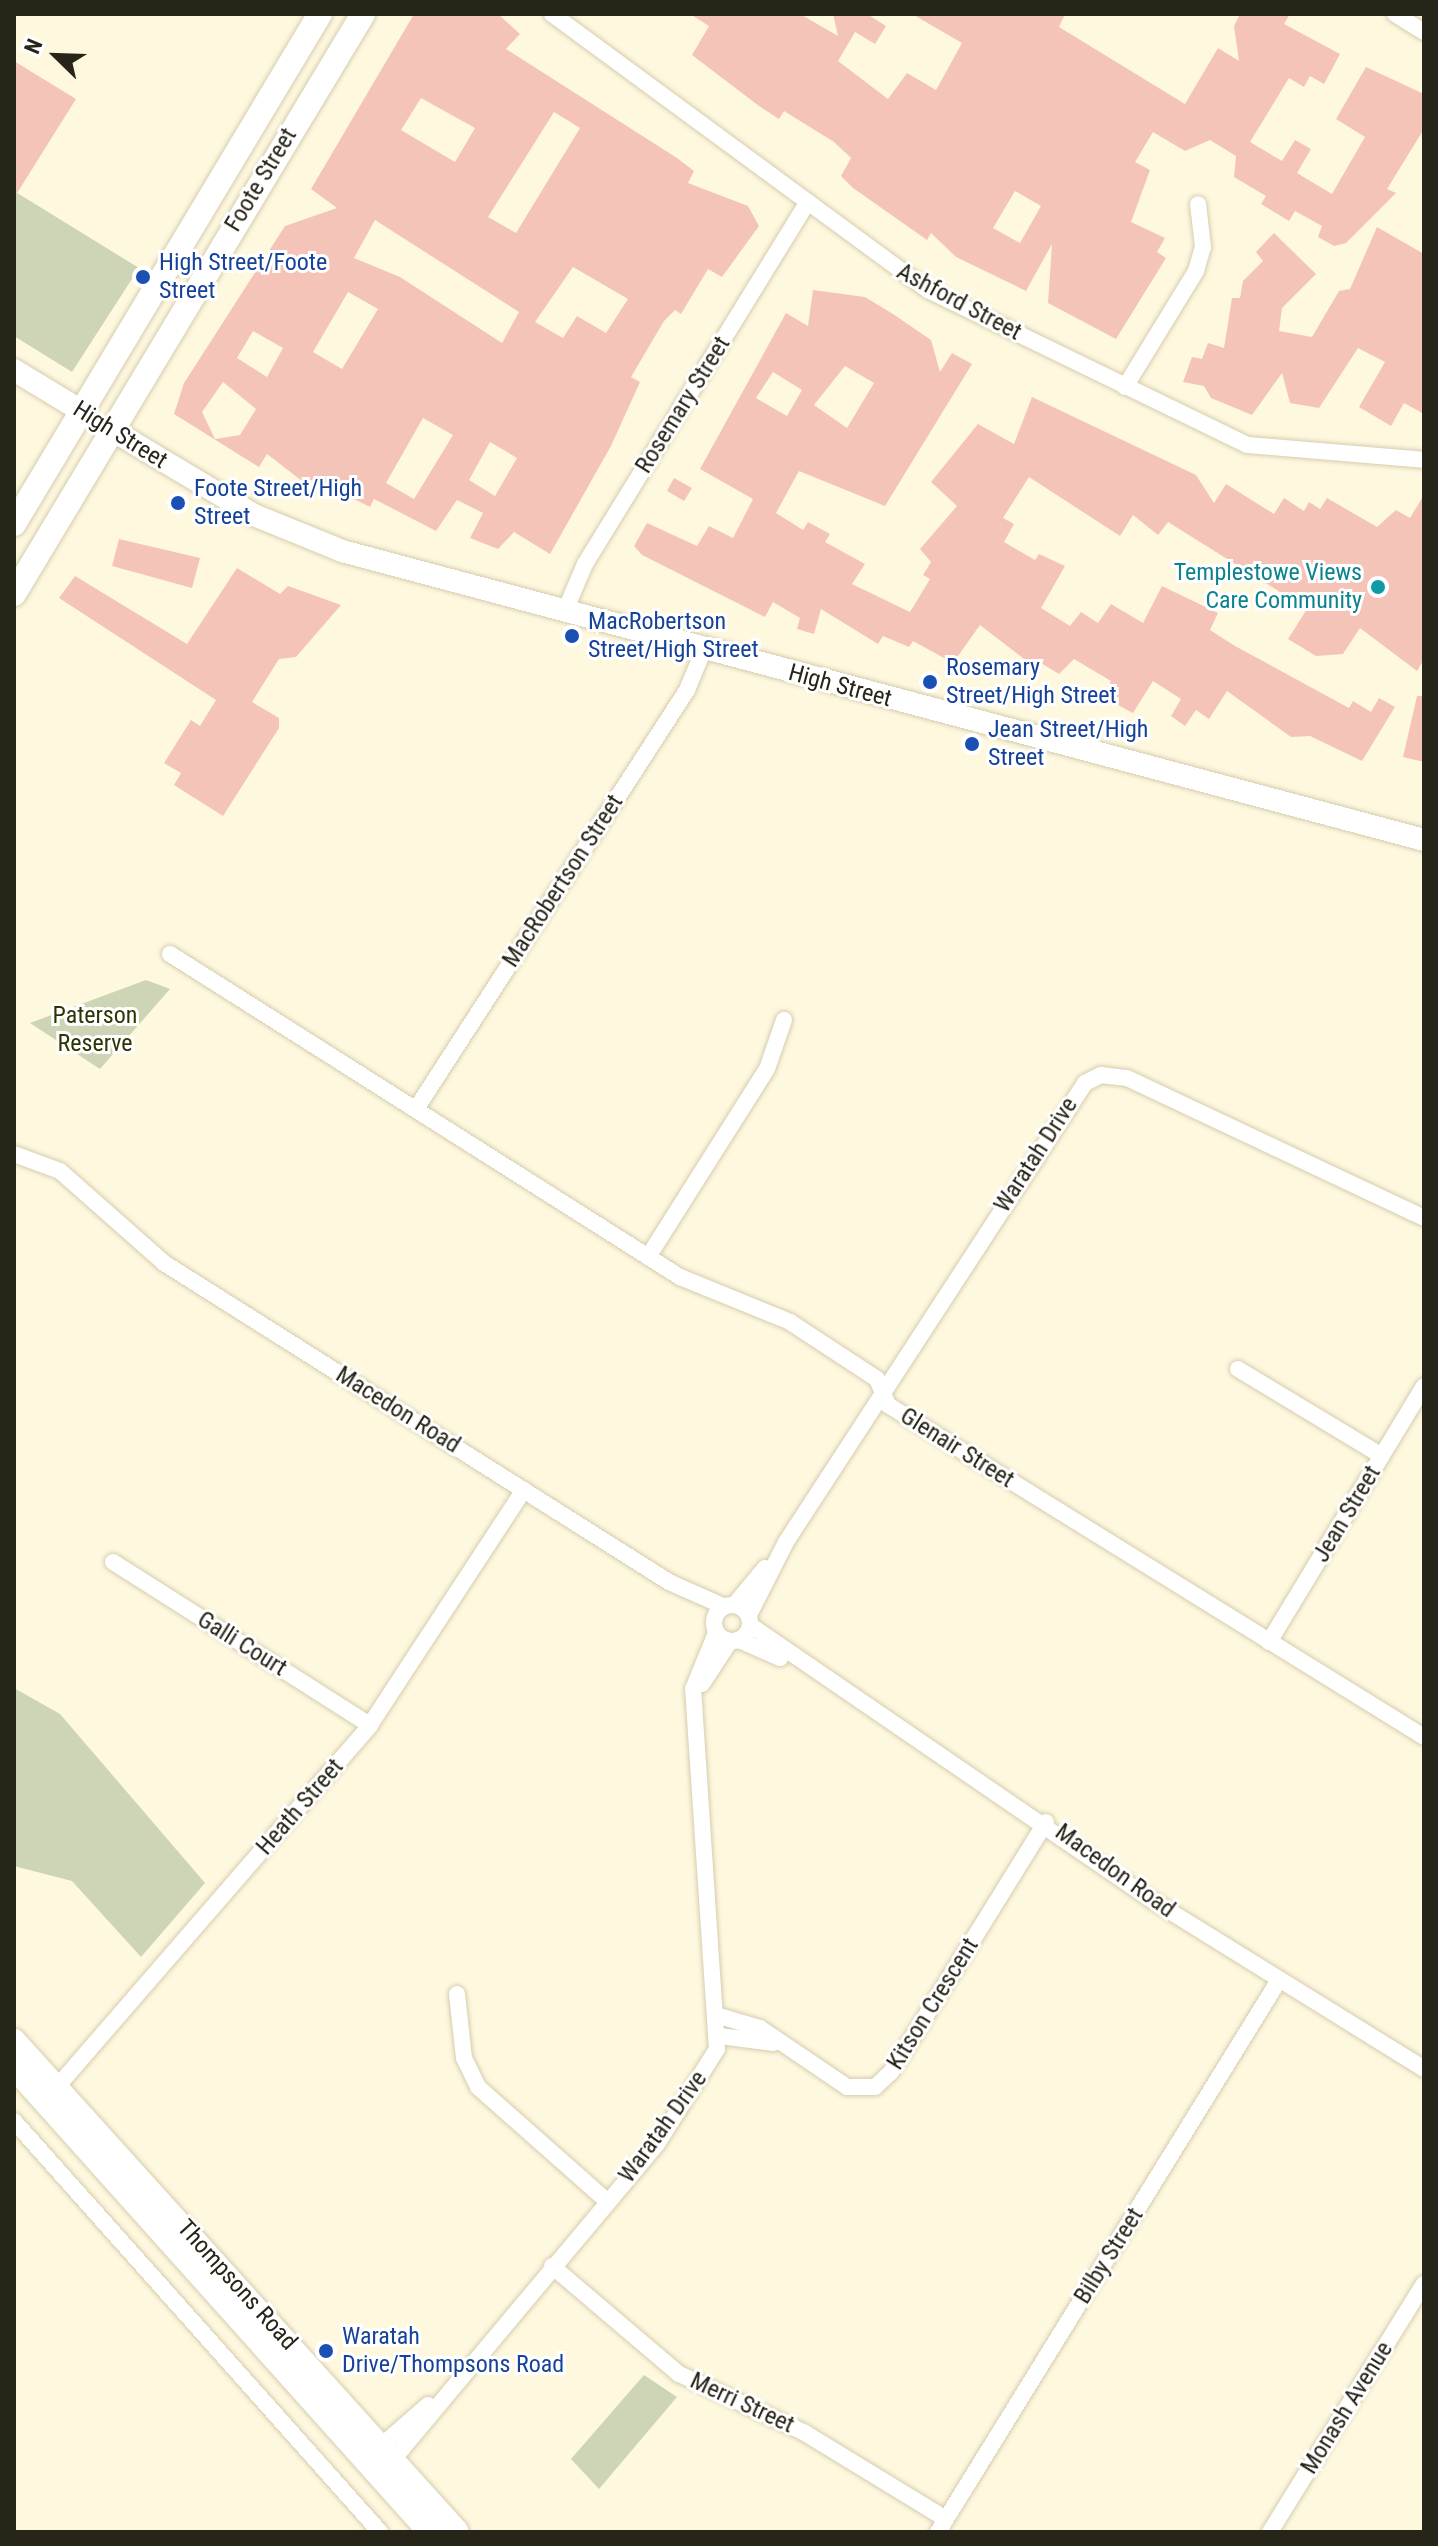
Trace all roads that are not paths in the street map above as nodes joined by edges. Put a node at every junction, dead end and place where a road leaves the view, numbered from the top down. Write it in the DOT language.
graph roads {
  1 [pos="320,14"];
  2 [pos="363,14"];
  3 [pos="552,14"];
  4 [pos="1395,14"];
  5 [pos="1424,32"];
  6 [pos="808,202"];
  7 [pos="1198,204"];
  8 [pos="14,370"];
  9 [pos="1125,387"];
  10 [pos="80,410"];
  11 [pos="112,430"];
  12 [pos="1424,460"];
  13 [pos="14,524"];
  14 [pos="14,594"];
  15 [pos="565,611"];
  16 [pos="704,649"];
  17 [pos="1424,840"];
  18 [pos="170,954"];
  19 [pos="784,1020"];
  20 [pos="416,1109"];
  21 [pos="14,1154"];
  22 [pos="1424,1218"];
  23 [pos="648,1257"];
  24 [pos="1238,1369"];
  25 [pos="1424,1386"];
  26 [pos="883,1391"];
  27 [pos="1382,1456"];
  28 [pos="524,1490"];
  29 [pos="786,1542"];
  30 [pos="113,1562"];
  31 [pos="749,1620"];
  32 [pos="726,1624"];
  33 [pos="1269,1642"];
  34 [pos="807,1670"];
  35 [pos="370,1725"];
  36 [pos="1424,1737"];
  37 [pos="1046,1822"];
  38 [pos="1279,1980"];
  39 [pos="457,1994"];
  40 [pos="719,2016"];
  41 [pos="720,2036"];
  42 [pos="14,2041"];
  43 [pos="775,2043"];
  44 [pos="14,2067"];
  45 [pos="1424,2069"];
  46 [pos="52,2092"];
  47 [pos="14,2121"];
  48 [pos="607,2201"];
  49 [pos="552,2266"];
  50 [pos="1424,2284"];
  51 [pos="380,2460"];
  52 [pos="942,2526"];
  53 [pos="378,2531"];
  54 [pos="430,2532"];
  55 [pos="457,2532"];
  56 [pos="1270,2532"];
  1 -- 10 [label="main road, Foote Street"];
  2 -- 11 [label="main road, Foote Street"];
  3 -- 6 [label="street, Ashford Street"];
  4 -- 5 [label="street"];
  6 -- 9 [label="street, Ashford Street"];
  6 -- 15 [label="street, Rosemary Street"];
  7 -- 9 [label="street"];
  8 -- 10 [label="main road, High Street"];
  9 -- 12 [label="street, Ashford Street"];
  10 -- 11 [label="main road, High Street"];
  10 -- 13 [label="main road, Foote Street"];
  11 -- 14 [label="main road, Foote Street"];
  11 -- 15 [label="main road, High Street"];
  15 -- 16 [label="main road, High Street"];
  16 -- 17 [label="main road, High Street"];
  16 -- 20 [label="street, MacRobertson Street"];
  18 -- 20 [label="street, Glenair Street"];
  19 -- 23 [label="street"];
  20 -- 23 [label="street, Glenair Street"];
  21 -- 28 [label="street, Macedon Road"];
  22 -- 26 [label="street, Waratah Drive"];
  23 -- 26 [label="street, Glenair Street"];
  24 -- 27 [label="street"];
  25 -- 27 [label="street, Jean Street"];
  26 -- 29 [label="street, Waratah Drive"];
  26 -- 33 [label="street, Glenair Street"];
  27 -- 33 [label="street, Jean Street"];
  28 -- 32 [label="street, Macedon Road"];
  28 -- 35 [label="street, Heath Street"];
  29 -- 31 [label="street, Waratah Drive"];
  29 -- 32 [label="street, Waratah Drive"];
  30 -- 35 [label="street, Galli Court"];
  31 -- 32 [label="street, Macedon Road"];
  31 -- 32 [label="street, Waratah Drive"];
  31 -- 34 [label="street, Macedon Road"];
  32 -- 34 [label="street, Macedon Road"];
  32 -- 40 [label="street, Waratah Drive"];
  33 -- 36 [label="street, Glenair Street"];
  34 -- 37 [label="street, Macedon Road"];
  35 -- 46 [label="street, Heath Street"];
  37 -- 38 [label="street, Macedon Road"];
  37 -- 43 [label="street, Kitson Crescent"];
  38 -- 45 [label="street, Macedon Road"];
  38 -- 52 [label="street, Bilby Street"];
  39 -- 48 [label="street"];
  40 -- 41 [label="street, Waratah Drive"];
  40 -- 43 [label="street, Kitson Crescent"];
  41 -- 43 [label="street, Kitson Crescent"];
  41 -- 48 [label="street, Waratah Drive"];
  42 -- 46 [label="main road, Thompsons Road"];
  44 -- 46 [label="main road, Thompsons Road"];
  46 -- 51 [label="main road, Thompsons Road"];
  47 -- 53 [label="street"];
  48 -- 49 [label="street, Waratah Drive"];
  49 -- 51 [label="street, Waratah Drive"];
  49 -- 52 [label="street, Merri Street"];
  50 -- 56 [label="street, Monash Avenue"];
  51 -- 54 [label="main road, Thompsons Road"];
  51 -- 55 [label="main road, Thompsons Road"];
}
